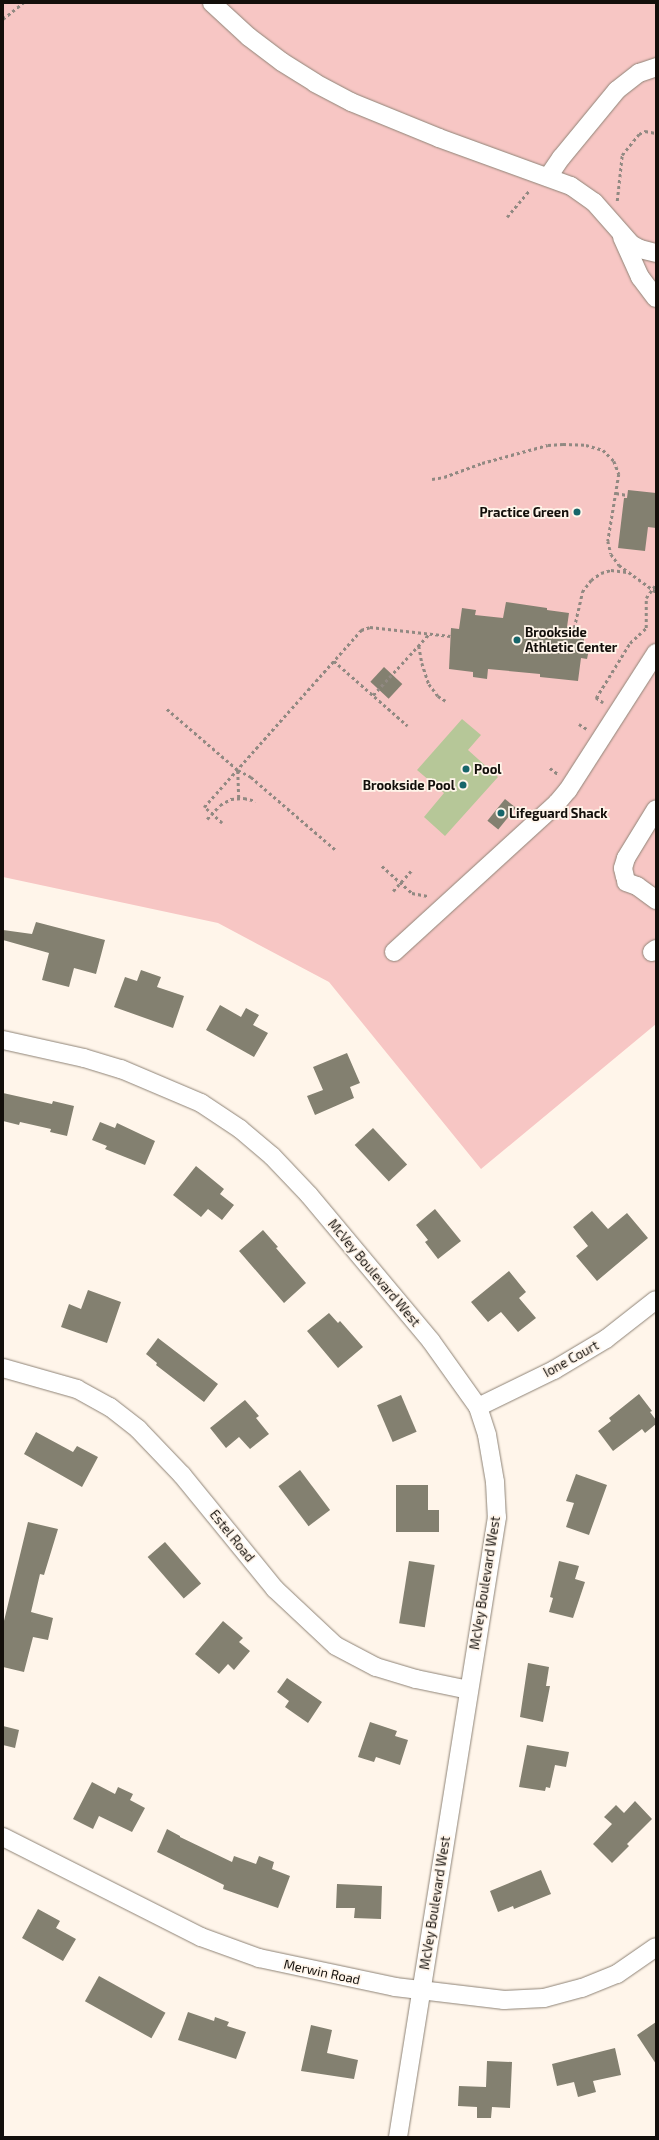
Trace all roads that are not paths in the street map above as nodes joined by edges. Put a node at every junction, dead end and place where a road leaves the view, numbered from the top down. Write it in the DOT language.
graph roads {
  1 [pos="212,3"];
  2 [pos="656,67"];
  3 [pos="545,176"];
  4 [pos="618,229"];
  5 [pos="656,253"];
  6 [pos="656,298"];
  7 [pos="656,653"];
  8 [pos="656,809"];
  9 [pos="656,900"];
  10 [pos="394,952"];
  11 [pos="3,1040"];
  12 [pos="656,1300"];
  13 [pos="3,1368"];
  14 [pos="478,1407"];
  15 [pos="469,1690"];
  16 [pos="3,1837"];
  17 [pos="656,1947"];
  18 [pos="422,1991"];
  19 [pos="398,2137"];
  1 -- 3 [label="street"];
  2 -- 3 [label="street"];
  3 -- 4 [label="street"];
  4 -- 5 [label="street"];
  4 -- 6 [label="street"];
  7 -- 10 [label="street"];
  8 -- 9 [label="street"];
  11 -- 14 [label="street, McVey Boulevard West"];
  12 -- 14 [label="street, Ione Court"];
  13 -- 15 [label="street, Estel Road"];
  14 -- 15 [label="street, McVey Boulevard West"];
  15 -- 18 [label="street, McVey Boulevard West"];
  16 -- 18 [label="street, Merwin Road"];
  17 -- 18 [label="street, Merwin Road"];
  18 -- 19 [label="street, McVey Boulevard West"];
}
